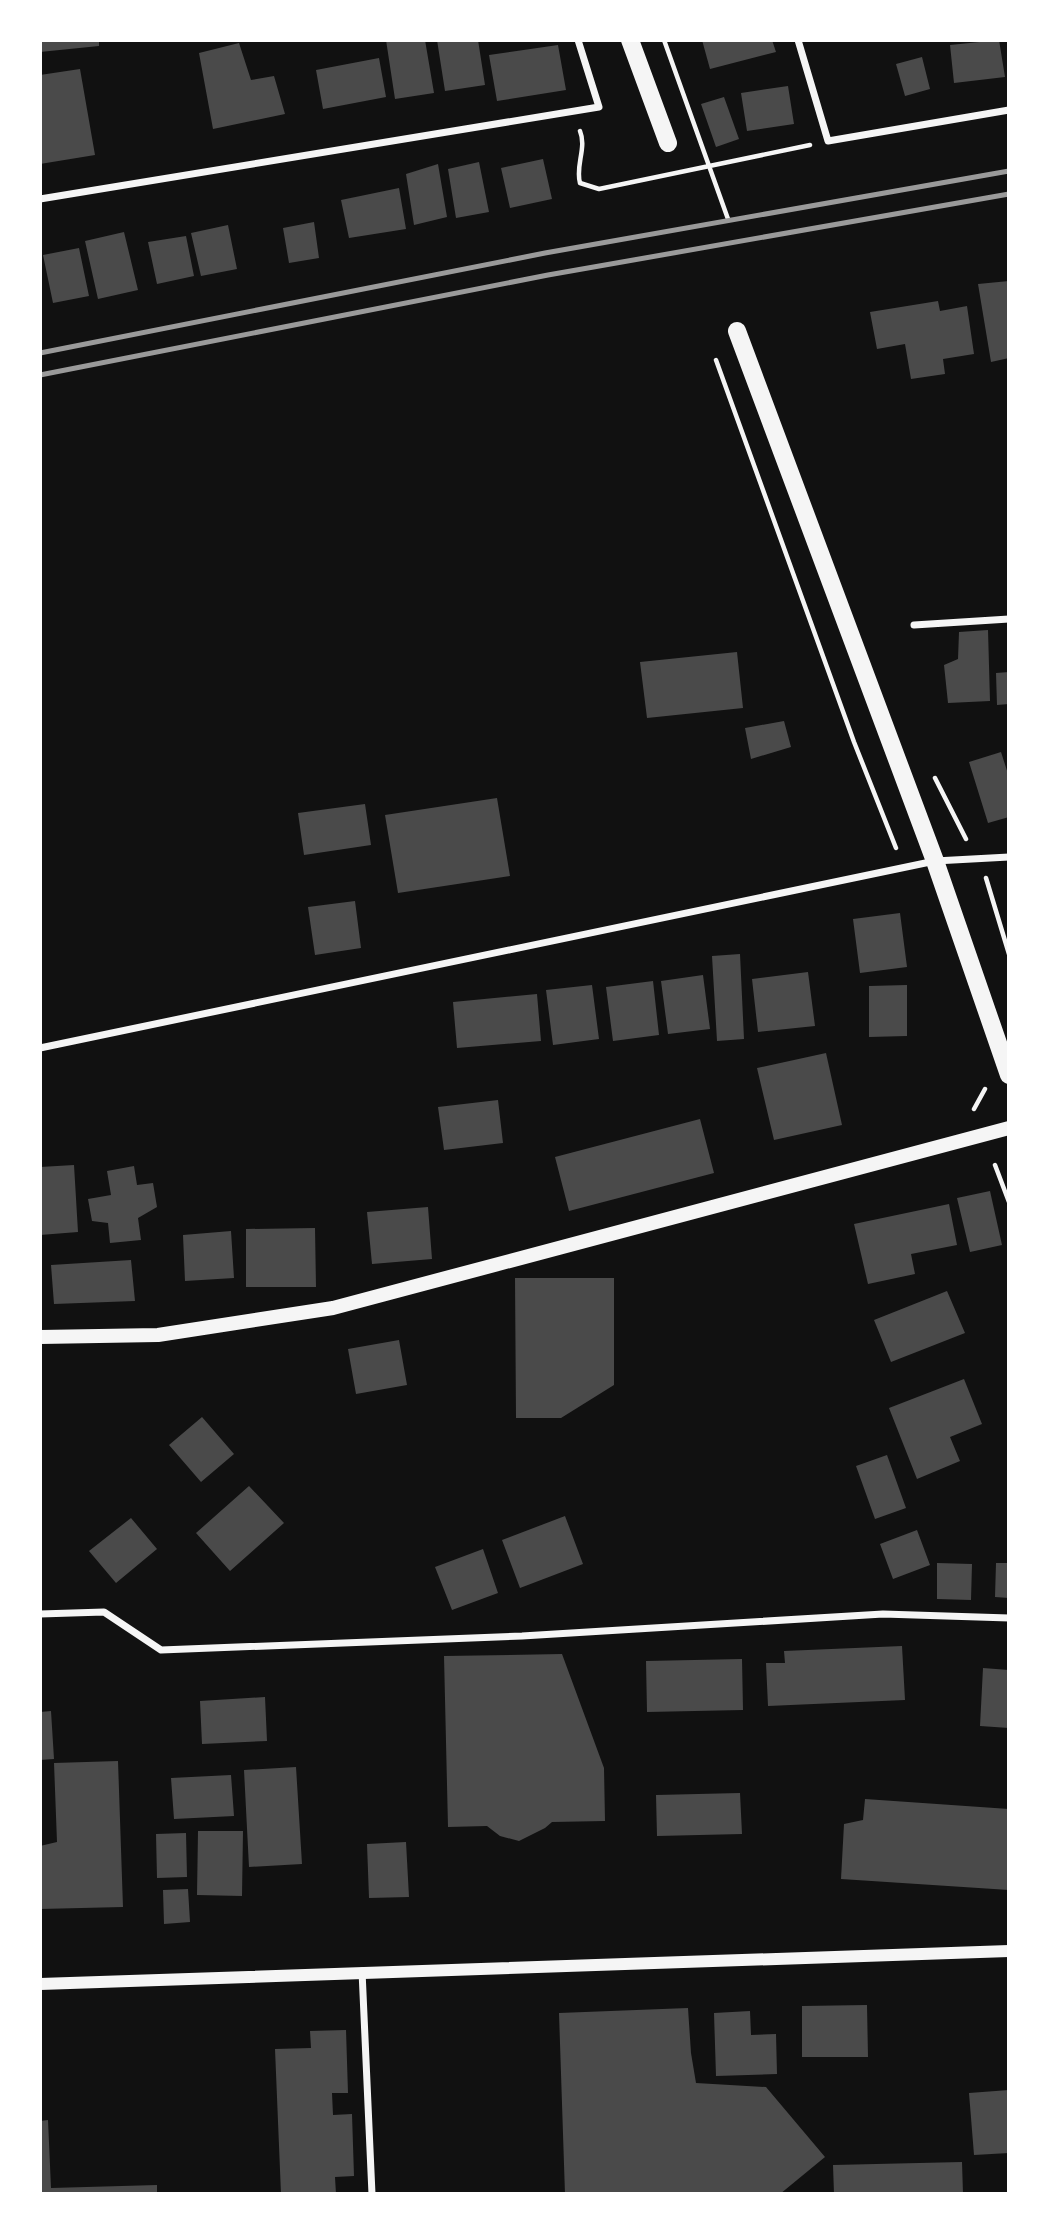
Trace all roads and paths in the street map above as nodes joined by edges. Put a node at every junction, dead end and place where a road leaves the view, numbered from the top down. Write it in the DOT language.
graph roads {
  1 [pos="578,40"];
  2 [pos="630,40"];
  3 [pos="664,40"];
  4 [pos="798,40"];
  5 [pos="1009,110"];
  6 [pos="668,143"];
  7 [pos="40,199"];
  8 [pos="728,219"];
  9 [pos="737,331"];
  10 [pos="712,348"];
  11 [pos="1009,619"];
  12 [pos="914,625"];
  13 [pos="900,857"];
  14 [pos="1009,858"];
  15 [pos="935,861"];
  16 [pos="988,883"];
  17 [pos="1009,954"];
  18 [pos="40,1048"];
  19 [pos="1009,1075"];
  20 [pos="1009,1128"];
  21 [pos="995,1165"];
  22 [pos="1009,1202"];
  23 [pos="40,1337"];
  24 [pos="40,1614"];
  25 [pos="1009,1618"];
  26 [pos="1009,1951"];
  27 [pos="362,1971"];
  28 [pos="40,1984"];
  29 [pos="372,2194"];
  1 -- 7 [label="street"];
  2 -- 6 [label="main road"];
  3 -- 8 [label="path"];
  4 -- 5 [label="street"];
  9 -- 15 [label="main road"];
  10 -- 13 [label="path"];
  11 -- 12 [label="street"];
  14 -- 15 [label="street"];
  15 -- 18 [label="street"];
  15 -- 19 [label="main road"];
  16 -- 17 [label="path"];
  20 -- 23 [label="main road"];
  21 -- 22 [label="path"];
  24 -- 25 [label="street"];
  26 -- 27 [label="street"];
  27 -- 28 [label="street"];
  27 -- 29 [label="street"];
}
